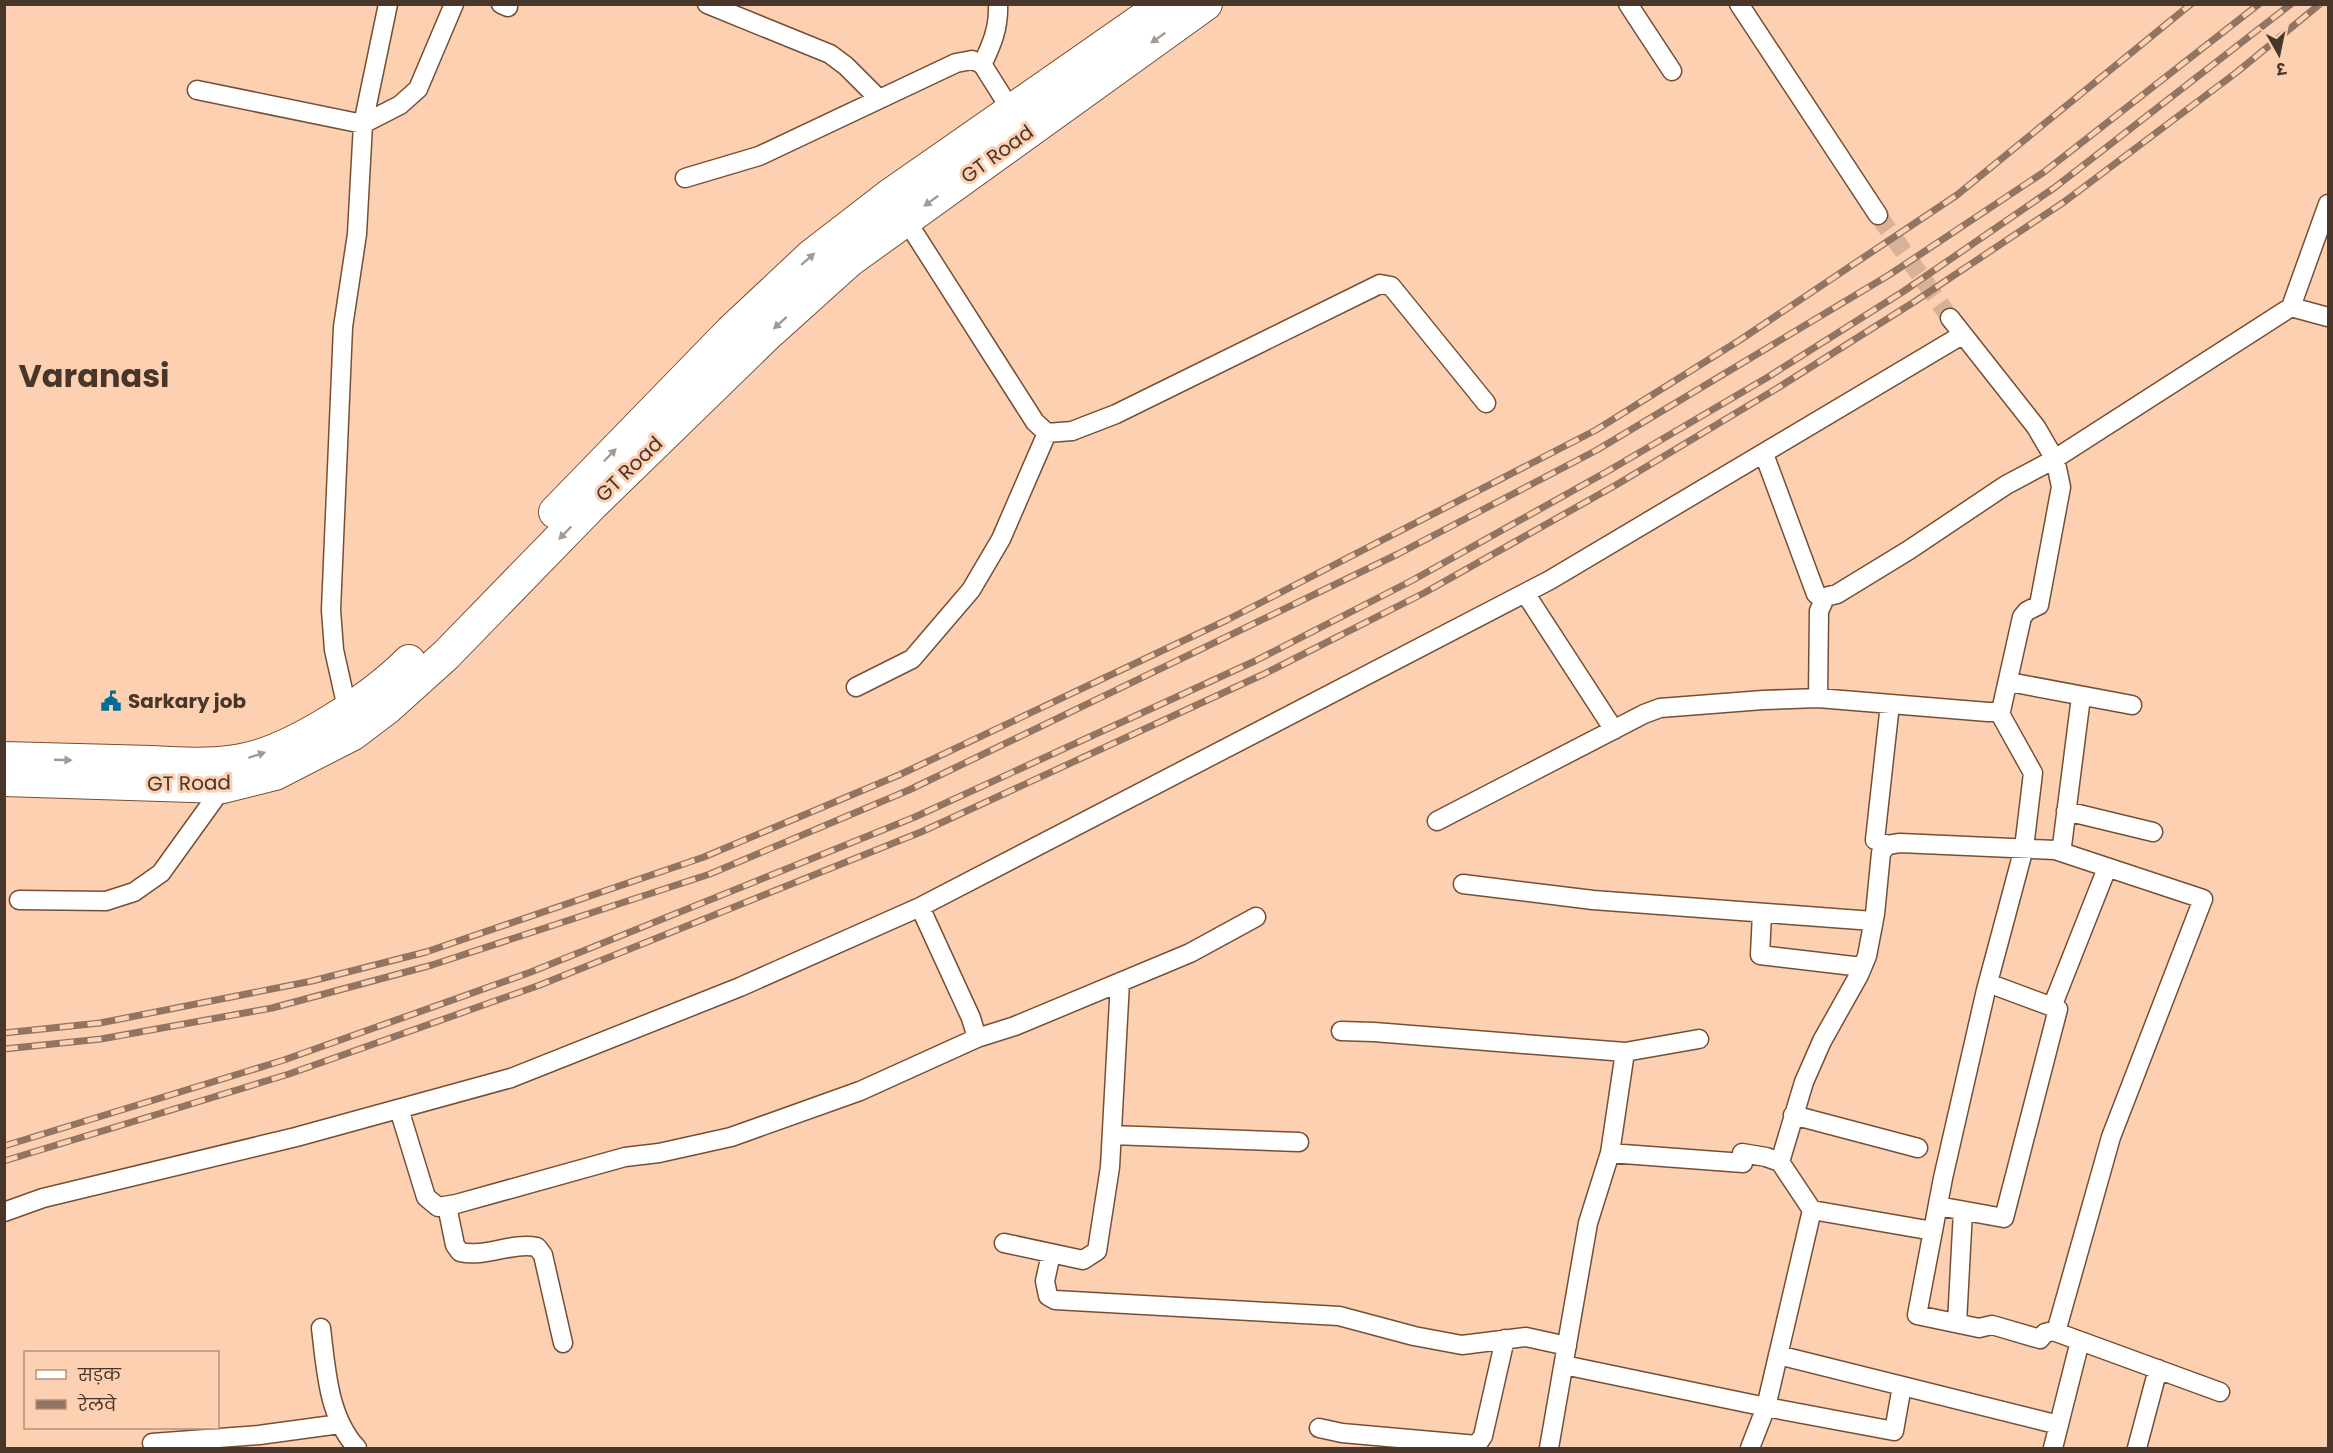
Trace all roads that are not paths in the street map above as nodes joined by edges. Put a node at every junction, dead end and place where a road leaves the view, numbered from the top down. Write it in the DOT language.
graph roads {
  1 [pos="388,4"];
  2 [pos="454,4"];
  3 [pos="707,4"];
  4 [pos="998,4"];
  5 [pos="1206,4"];
  6 [pos="1628,4"];
  7 [pos="1738,4"];
  8 [pos="1158,6"];
  9 [pos="982,65"];
  10 [pos="1672,72"];
  11 [pos="197,90"];
  12 [pos="879,99"];
  13 [pos="1011,110"];
  14 [pos="363,124"];
  15 [pos="685,178"];
  16 [pos="2328,204"];
  17 [pos="1878,215"];
  18 [pos="906,220"];
  19 [pos="841,250"];
  20 [pos="2290,308"];
  21 [pos="2328,317"];
  22 [pos="1950,318"];
  23 [pos="1962,335"];
  24 [pos="1486,403"];
  25 [pos="1047,433"];
  26 [pos="1764,454"];
  27 [pos="2053,460"];
  28 [pos="1525,593"];
  29 [pos="1826,598"];
  30 [pos="2009,682"];
  31 [pos="856,687"];
  32 [pos="2081,697"];
  33 [pos="1818,698"];
  34 [pos="1890,704"];
  35 [pos="2132,705"];
  36 [pos="1999,712"];
  37 [pos="350,722"];
  38 [pos="1614,730"];
  39 [pos="4,758"];
  40 [pos="4,780"];
  41 [pos="223,787"];
  42 [pos="2066,811"];
  43 [pos="1437,821"];
  44 [pos="2153,832"];
  45 [pos="1887,845"];
  46 [pos="2024,848"];
  47 [pos="2055,850"];
  48 [pos="2107,867"];
  49 [pos="1463,884"];
  50 [pos="19,900"];
  51 [pos="920,907"];
  52 [pos="1762,913"];
  53 [pos="1256,917"];
  54 [pos="1873,921"];
  55 [pos="1862,967"];
  56 [pos="1120,982"];
  57 [pos="1988,983"];
  58 [pos="2052,1006"];
  59 [pos="1341,1031"];
  60 [pos="977,1038"];
  61 [pos="1699,1039"];
  62 [pos="1625,1052"];
  63 [pos="399,1109"];
  64 [pos="1793,1115"];
  65 [pos="1112,1135"];
  66 [pos="1299,1142"];
  67 [pos="1918,1148"];
  68 [pos="1610,1153"];
  69 [pos="1780,1162"];
  70 [pos="447,1206"];
  71 [pos="1938,1206"];
  72 [pos="1812,1210"];
  73 [pos="1963,1211"];
  74 [pos="4,1212"];
  75 [pos="1933,1231"];
  76 [pos="1004,1243"];
  77 [pos="1051,1254"];
  78 [pos="1957,1323"];
  79 [pos="321,1328"];
  80 [pos="2056,1332"];
  81 [pos="1505,1339"];
  82 [pos="2080,1341"];
  83 [pos="563,1343"];
  84 [pos="1567,1346"];
  85 [pos="1778,1355"];
  86 [pos="1564,1365"];
  87 [pos="2158,1370"];
  88 [pos="1902,1386"];
  89 [pos="2220,1392"];
  90 [pos="1766,1407"];
  91 [pos="340,1424"];
  92 [pos="2059,1425"];
  93 [pos="1319,1428"];
  94 [pos="1892,1440"];
  95 [pos="152,1443"];
  96 [pos="357,1449"];
  97 [pos="1549,1449"];
  98 [pos="1750,1449"];
  99 [pos="2054,1449"];
  100 [pos="2137,1449"];
  1 -- 14 [label="street"];
  2 -- 14 [label="street"];
  3 -- 12 [label="street"];
  4 -- 9 [label="street"];
  5 -- 18 [label="highway, GT Road, one-way"];
  6 -- 10 [label="street"];
  7 -- 17 [label="street"];
  8 -- 13 [label="highway, GT Road"];
  9 -- 12 [label="street"];
  9 -- 13 [label="street"];
  11 -- 14 [label="street"];
  12 -- 15 [label="street"];
  13 -- 19 [label="highway, GT Road"];
  14 -- 37 [label="street"];
  16 -- 20 [label="street"];
  18 -- 19 [label="highway, GT Road"];
  18 -- 25 [label="street"];
  19 -- 37 [label="highway, GT Road"];
  20 -- 21 [label="street"];
  20 -- 27 [label="street"];
  22 -- 23 [label="street"];
  23 -- 26 [label="street"];
  23 -- 27 [label="street"];
  24 -- 25 [label="street"];
  25 -- 31 [label="street"];
  26 -- 28 [label="street"];
  26 -- 29 [label="street"];
  27 -- 29 [label="street"];
  27 -- 30 [label="street"];
  28 -- 38 [label="street"];
  28 -- 51 [label="street"];
  29 -- 33 [label="street"];
  30 -- 32 [label="street"];
  30 -- 36 [label="street"];
  32 -- 35 [label="street"];
  32 -- 42 [label="street"];
  33 -- 34 [label="street"];
  33 -- 38 [label="street"];
  34 -- 36 [label="street"];
  34 -- 45 [label="street"];
  36 -- 46 [label="street"];
  39 -- 37 [label="highway, GT Road, one-way"];
  37 -- 41 [label="highway, GT Road"];
  38 -- 43 [label="street"];
  40 -- 41 [label="highway, GT Road"];
  41 -- 50 [label="street"];
  42 -- 44 [label="street"];
  42 -- 47 [label="street"];
  45 -- 46 [label="street"];
  45 -- 54 [label="street"];
  46 -- 47 [label="street"];
  46 -- 57 [label="street"];
  47 -- 48 [label="street"];
  48 -- 58 [label="street"];
  48 -- 80 [label="street"];
  49 -- 52 [label="street"];
  51 -- 60 [label="street"];
  51 -- 63 [label="street"];
  52 -- 54 [label="street"];
  52 -- 55 [label="street"];
  53 -- 56 [label="street"];
  54 -- 55 [label="street"];
  55 -- 64 [label="street"];
  56 -- 60 [label="street"];
  56 -- 65 [label="street"];
  57 -- 58 [label="street"];
  57 -- 71 [label="street"];
  58 -- 73 [label="street"];
  59 -- 62 [label="street"];
  60 -- 70 [label="street"];
  61 -- 62 [label="street"];
  62 -- 68 [label="street"];
  63 -- 70 [label="street"];
  63 -- 74 [label="street"];
  64 -- 67 [label="street"];
  64 -- 69 [label="street"];
  65 -- 66 [label="street"];
  65 -- 77 [label="street"];
  68 -- 69 [label="street"];
  68 -- 84 [label="street"];
  69 -- 72 [label="street"];
  70 -- 83 [label="street"];
  71 -- 73 [label="street"];
  71 -- 75 [label="street"];
  72 -- 75 [label="street"];
  72 -- 85 [label="street"];
  73 -- 78 [label="street"];
  75 -- 78 [label="street"];
  76 -- 77 [label="street"];
  77 -- 81 [label="street"];
  78 -- 80 [label="street"];
  79 -- 91 [label="street"];
  80 -- 82 [label="street"];
  81 -- 84 [label="street"];
  81 -- 93 [label="street"];
  82 -- 87 [label="street"];
  82 -- 92 [label="street"];
  84 -- 86 [label="street"];
  85 -- 88 [label="street"];
  85 -- 90 [label="street"];
  86 -- 90 [label="street"];
  86 -- 97 [label="street"];
  87 -- 89 [label="street"];
  87 -- 100 [label="street"];
  88 -- 92 [label="street"];
  88 -- 94 [label="street"];
  90 -- 94 [label="street"];
  90 -- 98 [label="street"];
  91 -- 95 [label="street"];
  91 -- 96 [label="street"];
  92 -- 99 [label="street"];
}
